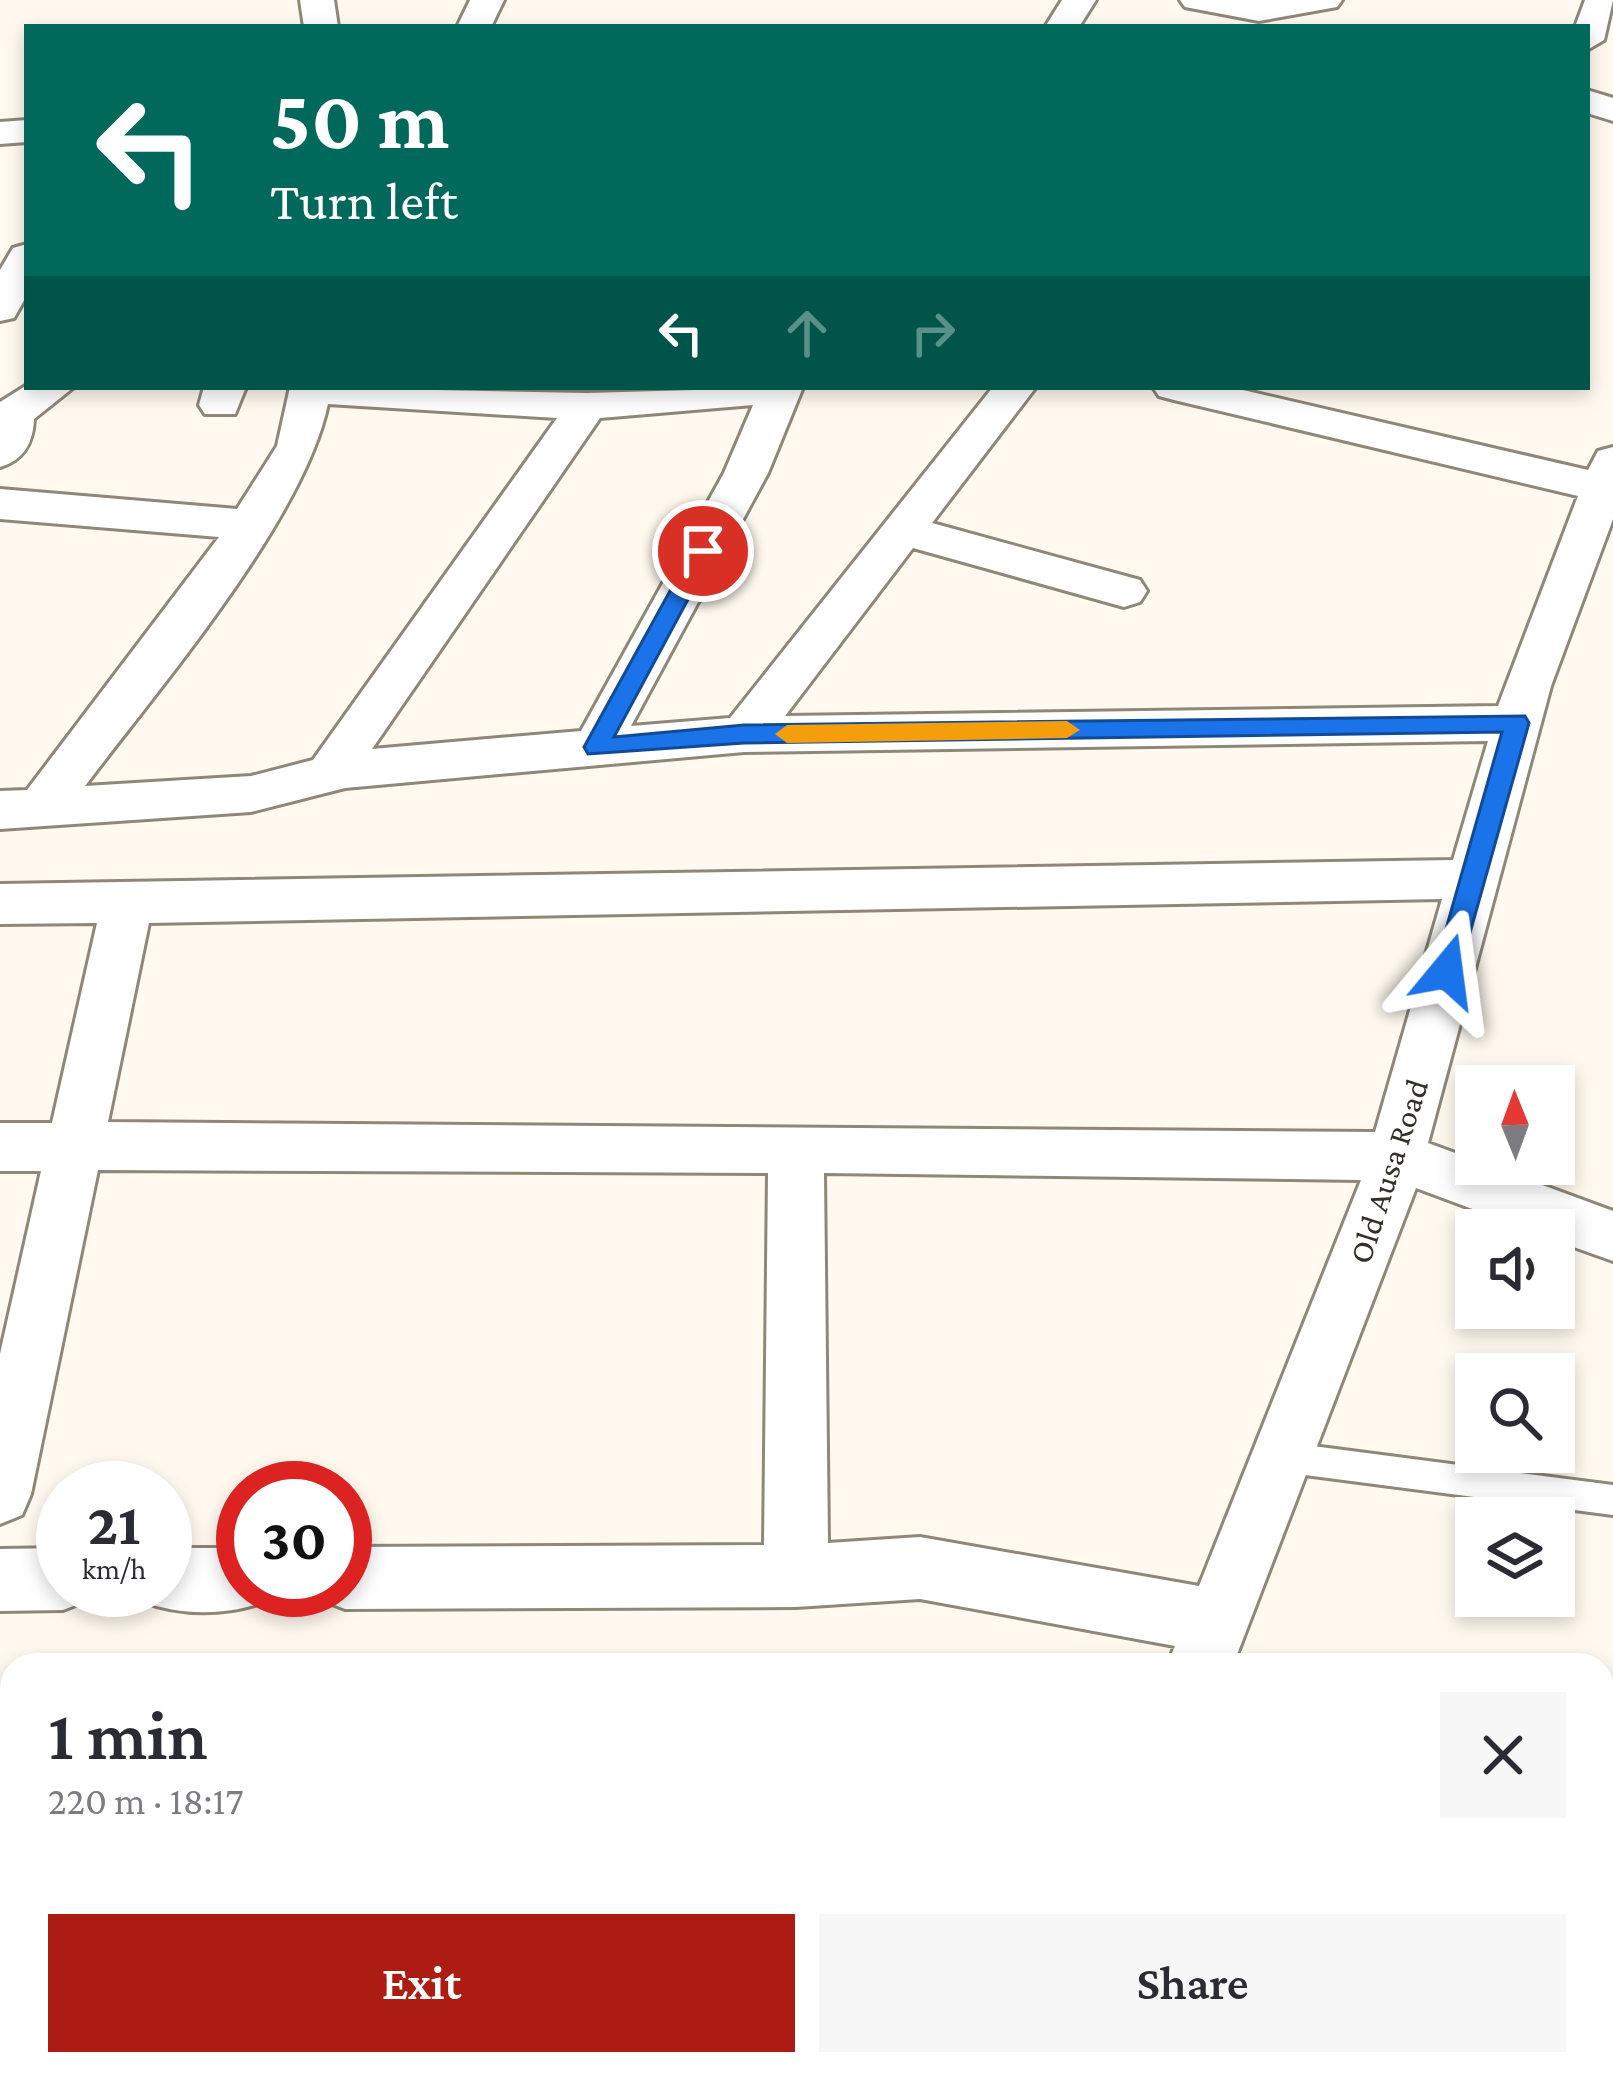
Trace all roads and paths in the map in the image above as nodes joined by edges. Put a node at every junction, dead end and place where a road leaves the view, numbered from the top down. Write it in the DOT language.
graph roads {
  1 [pos="1197,0"];
  2 [pos="1325,0"];
  3 [pos="1602,0"];
  4 [pos="1257,5"];
  5 [pos="1590,32"];
  6 [pos="24,262"];
  7 [pos="0,313"];
  8 [pos="49,390"];
  9 [pos="310,390"];
  10 [pos="341,390"];
  11 [pos="760,390"];
  12 [pos="781,390"];
  13 [pos="1014,390"];
  14 [pos="1189,390"];
  15 [pos="587,406"];
  16 [pos="4,427"];
  17 [pos="1609,475"];
  18 [pos="0,504"];
  19 [pos="247,525"];
  20 [pos="903,530"];
  21 [pos="1124,591"];
  22 [pos="1517,723"];
  23 [pos="744,734"];
  24 [pos="596,747"];
  25 [pos="330,773"];
  26 [pos="19,810"];
  27 [pos="1473,879"];
  28 [pos="0,904"];
  29 [pos="127,904"];
  30 [pos="0,1147"];
  31 [pos="70,1147"];
  32 [pos="796,1149"];
  33 [pos="1396,1156"];
  34 [pos="1613,1235"];
  35 [pos="1282,1456"];
  36 [pos="0,1494"];
  37 [pos="1613,1500"];
  38 [pos="796,1576"];
  39 [pos="372,1578"];
  40 [pos="0,1580"];
  41 [pos="36,1580"];
  42 [pos="1208,1643"];
  1 -- 4 [label="street"];
  2 -- 4 [label="street"];
  3 -- 5 [label="street"];
  6 -- 7 [label="street"];
  8 -- 16 [label="street"];
  9 -- 19 [label="street"];
  10 -- 15 [label="street"];
  11 -- 15 [label="street"];
  12 -- 24 [label="street"];
  13 -- 20 [label="street"];
  14 -- 17 [label="street"];
  15 -- 25 [label="street"];
  17 -- 22 [label="street, Old Ausa Road"];
  18 -- 19 [label="street"];
  19 -- 26 [label="street"];
  20 -- 21 [label="street"];
  20 -- 23 [label="street"];
  22 -- 23 [label="street"];
  22 -- 27 [label="street, Old Ausa Road"];
  23 -- 24 [label="street"];
  24 -- 25 [label="street"];
  25 -- 26 [label="street"];
  27 -- 29 [label="street"];
  27 -- 33 [label="street, Old Ausa Road"];
  28 -- 29 [label="street"];
  29 -- 31 [label="street"];
  30 -- 31 [label="street"];
  31 -- 32 [label="street"];
  31 -- 36 [label="street"];
  32 -- 33 [label="street"];
  32 -- 38 [label="street"];
  33 -- 34 [label="street"];
  33 -- 35 [label="street, Old Ausa Road"];
  35 -- 37 [label="lane"];
  35 -- 42 [label="street, Old Ausa Road"];
  38 -- 39 [label="street"];
  38 -- 42 [label="street"];
  40 -- 41 [label="street"];
}
